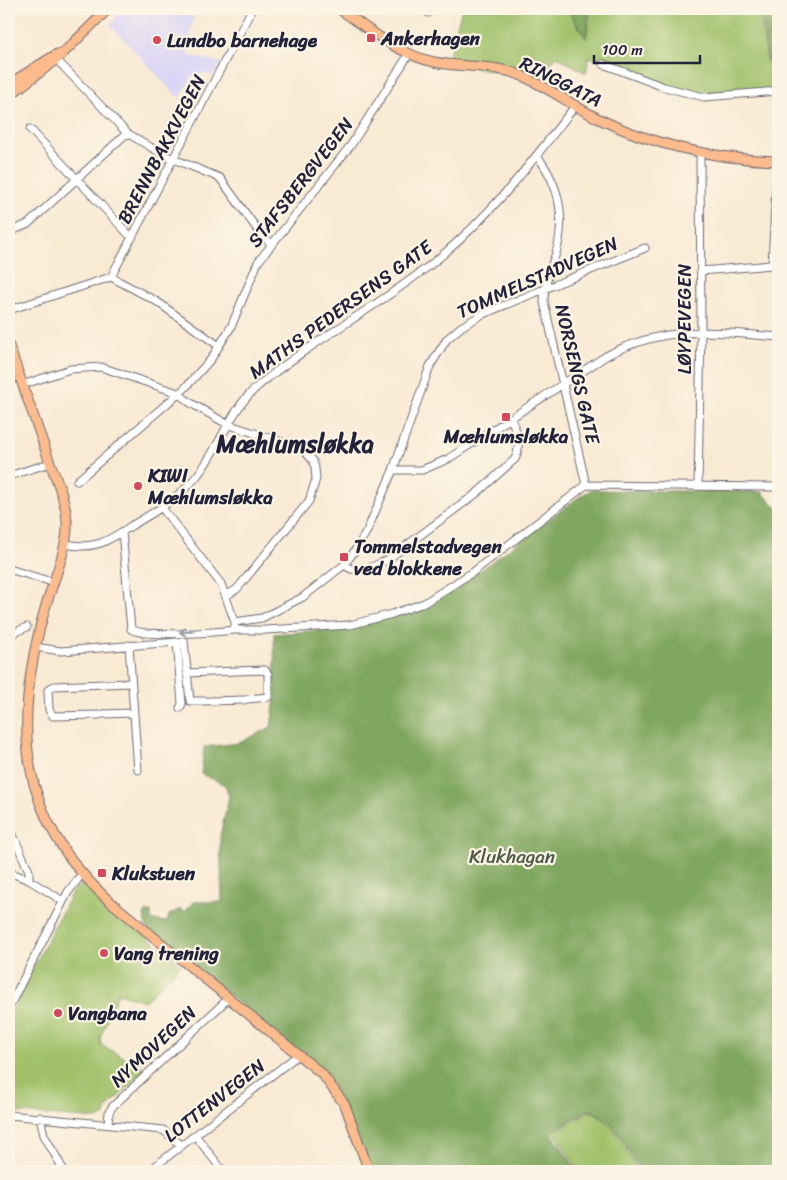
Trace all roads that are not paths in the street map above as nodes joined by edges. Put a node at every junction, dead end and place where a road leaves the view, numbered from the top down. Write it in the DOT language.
graph roads {
  1 [pos="108,9"];
  2 [pos="252,9"];
  3 [pos="339,9"];
  4 [pos="409,54"];
  5 [pos="55,58"];
  6 [pos="603,64"];
  7 [pos="9,84"];
  8 [pos="778,91"];
  9 [pos="9,96"];
  10 [pos="575,106"];
  11 [pos="30,129"];
  12 [pos="127,133"];
  13 [pos="700,153"];
  14 [pos="538,157"];
  15 [pos="174,160"];
  16 [pos="778,161"];
  17 [pos="76,179"];
  18 [pos="776,186"];
  19 [pos="9,232"];
  20 [pos="132,238"];
  21 [pos="271,244"];
  22 [pos="645,248"];
  23 [pos="701,271"];
  24 [pos="111,277"];
  25 [pos="544,289"];
  26 [pos="9,310"];
  27 [pos="701,330"];
  28 [pos="778,337"];
  29 [pos="219,346"];
  30 [pos="9,350"];
  31 [pos="564,383"];
  32 [pos="22,385"];
  33 [pos="178,392"];
  34 [pos="511,419"];
  35 [pos="227,424"];
  36 [pos="50,463"];
  37 [pos="393,470"];
  38 [pos="9,476"];
  39 [pos="77,481"];
  40 [pos="586,485"];
  41 [pos="698,486"];
  42 [pos="778,487"];
  43 [pos="162,508"];
  44 [pos="122,532"];
  45 [pos="65,544"];
  46 [pos="344,565"];
  47 [pos="9,569"];
  48 [pos="52,582"];
  49 [pos="226,596"];
  50 [pos="235,626"];
  51 [pos="27,627"];
  52 [pos="9,635"];
  53 [pos="177,642"];
  54 [pos="129,645"];
  55 [pos="35,647"];
  56 [pos="186,672"];
  57 [pos="132,683"];
  58 [pos="180,708"];
  59 [pos="133,713"];
  60 [pos="10,741"];
  61 [pos="9,750"];
  62 [pos="138,770"];
  63 [pos="9,826"];
  64 [pos="9,872"];
  65 [pos="82,874"];
  66 [pos="28,880"];
  67 [pos="63,901"];
  68 [pos="229,998"];
  69 [pos="9,1007"];
  70 [pos="298,1055"];
  71 [pos="9,1115"];
  72 [pos="40,1117"];
  73 [pos="108,1123"];
  74 [pos="195,1135"];
  75 [pos="181,1145"];
  76 [pos="64,1171"];
  77 [pos="149,1171"];
  78 [pos="223,1171"];
  79 [pos="369,1171"];
  1 -- 5 [label="main road"];
  2 -- 15 [label="street, BRENNBAKKVEGEN"];
  3 -- 4 [label="main road, RINGGATA"];
  4 -- 10 [label="main road, RINGGATA"];
  4 -- 21 [label="street, STAFSBERGVEGEN"];
  5 -- 7 [label="main road"];
  5 -- 9 [label="main road"];
  5 -- 12 [label="street"];
  6 -- 8 [label="street"];
  10 -- 13 [label="main road, RINGGATA"];
  10 -- 14 [label="street, MATHS PEDERSENS GATE"];
  11 -- 17 [label="street"];
  12 -- 15 [label="street"];
  12 -- 17 [label="street"];
  13 -- 16 [label="main road, RINGGATA"];
  13 -- 23 [label="street, LØYPEVEGEN"];
  14 -- 25 [label="street, NORSENGS GATE"];
  14 -- 35 [label="street, MATHS PEDERSENS GATE"];
  15 -- 20 [label="street, BRENNBAKKVEGEN"];
  15 -- 21 [label="street"];
  17 -- 19 [label="street"];
  17 -- 20 [label="street"];
  18 -- 23 [label="street"];
  20 -- 24 [label="street, BRENNBAKKVEGEN"];
  21 -- 29 [label="street, STAFSBERGVEGEN"];
  22 -- 25 [label="street, TOMMELSTADVEGEN"];
  23 -- 27 [label="street, LØYPEVEGEN"];
  24 -- 26 [label="street"];
  24 -- 29 [label="street"];
  25 -- 31 [label="street, NORSENGS GATE"];
  25 -- 37 [label="street, TOMMELSTADVEGEN"];
  27 -- 28 [label="street"];
  27 -- 31 [label="street"];
  27 -- 41 [label="street, LØYPEVEGEN"];
  29 -- 33 [label="street, STAFSBERGVEGEN"];
  30 -- 32 [label="main road"];
  31 -- 34 [label="street"];
  31 -- 40 [label="street, NORSENGS GATE"];
  32 -- 33 [label="street"];
  32 -- 36 [label="main road"];
  33 -- 35 [label="street"];
  33 -- 39 [label="street, STAFSBERGVEGEN"];
  34 -- 37 [label="street"];
  34 -- 46 [label="street"];
  35 -- 43 [label="street, MATHS PEDERSENS GATE"];
  35 -- 49 [label="street"];
  36 -- 38 [label="street"];
  36 -- 45 [label="main road"];
  37 -- 46 [label="street, TOMMELSTADVEGEN"];
  40 -- 41 [label="street"];
  40 -- 50 [label="street"];
  41 -- 42 [label="street"];
  43 -- 44 [label="street, MATHS PEDERSENS GATE"];
  43 -- 49 [label="street"];
  44 -- 45 [label="street, MATHS PEDERSENS GATE"];
  50 -- 44 [label="street, one-way"];
  45 -- 48 [label="main road"];
  46 -- 50 [label="street, TOMMELSTADVEGEN"];
  47 -- 48 [label="street"];
  48 -- 55 [label="main road"];
  49 -- 50 [label="street"];
  51 -- 52 [label="street"];
  53 -- 54 [label="street"];
  53 -- 56 [label="street"];
  53 -- 58 [label="street"];
  54 -- 55 [label="street"];
  54 -- 57 [label="street"];
  55 -- 65 [label="main road"];
  56 -- 56 [label="street"];
  57 -- 59 [label="street"];
  57 -- 59 [label="street"];
  59 -- 62 [label="street"];
  60 -- 61 [label="street"];
  63 -- 66 [label="street"];
  64 -- 66 [label="street"];
  65 -- 67 [label="street"];
  65 -- 68 [label="main road"];
  66 -- 67 [label="street"];
  67 -- 69 [label="street"];
  68 -- 70 [label="main road"];
  68 -- 73 [label="street, NYMOVEGEN"];
  70 -- 74 [label="street, LOTTENVEGEN"];
  70 -- 79 [label="main road"];
  71 -- 72 [label="street"];
  72 -- 73 [label="street"];
  72 -- 76 [label="street"];
  73 -- 75 [label="street"];
  74 -- 75 [label="street, LOTTENVEGEN"];
  74 -- 78 [label="street"];
  75 -- 77 [label="street, LOTTENVEGEN"];
}
